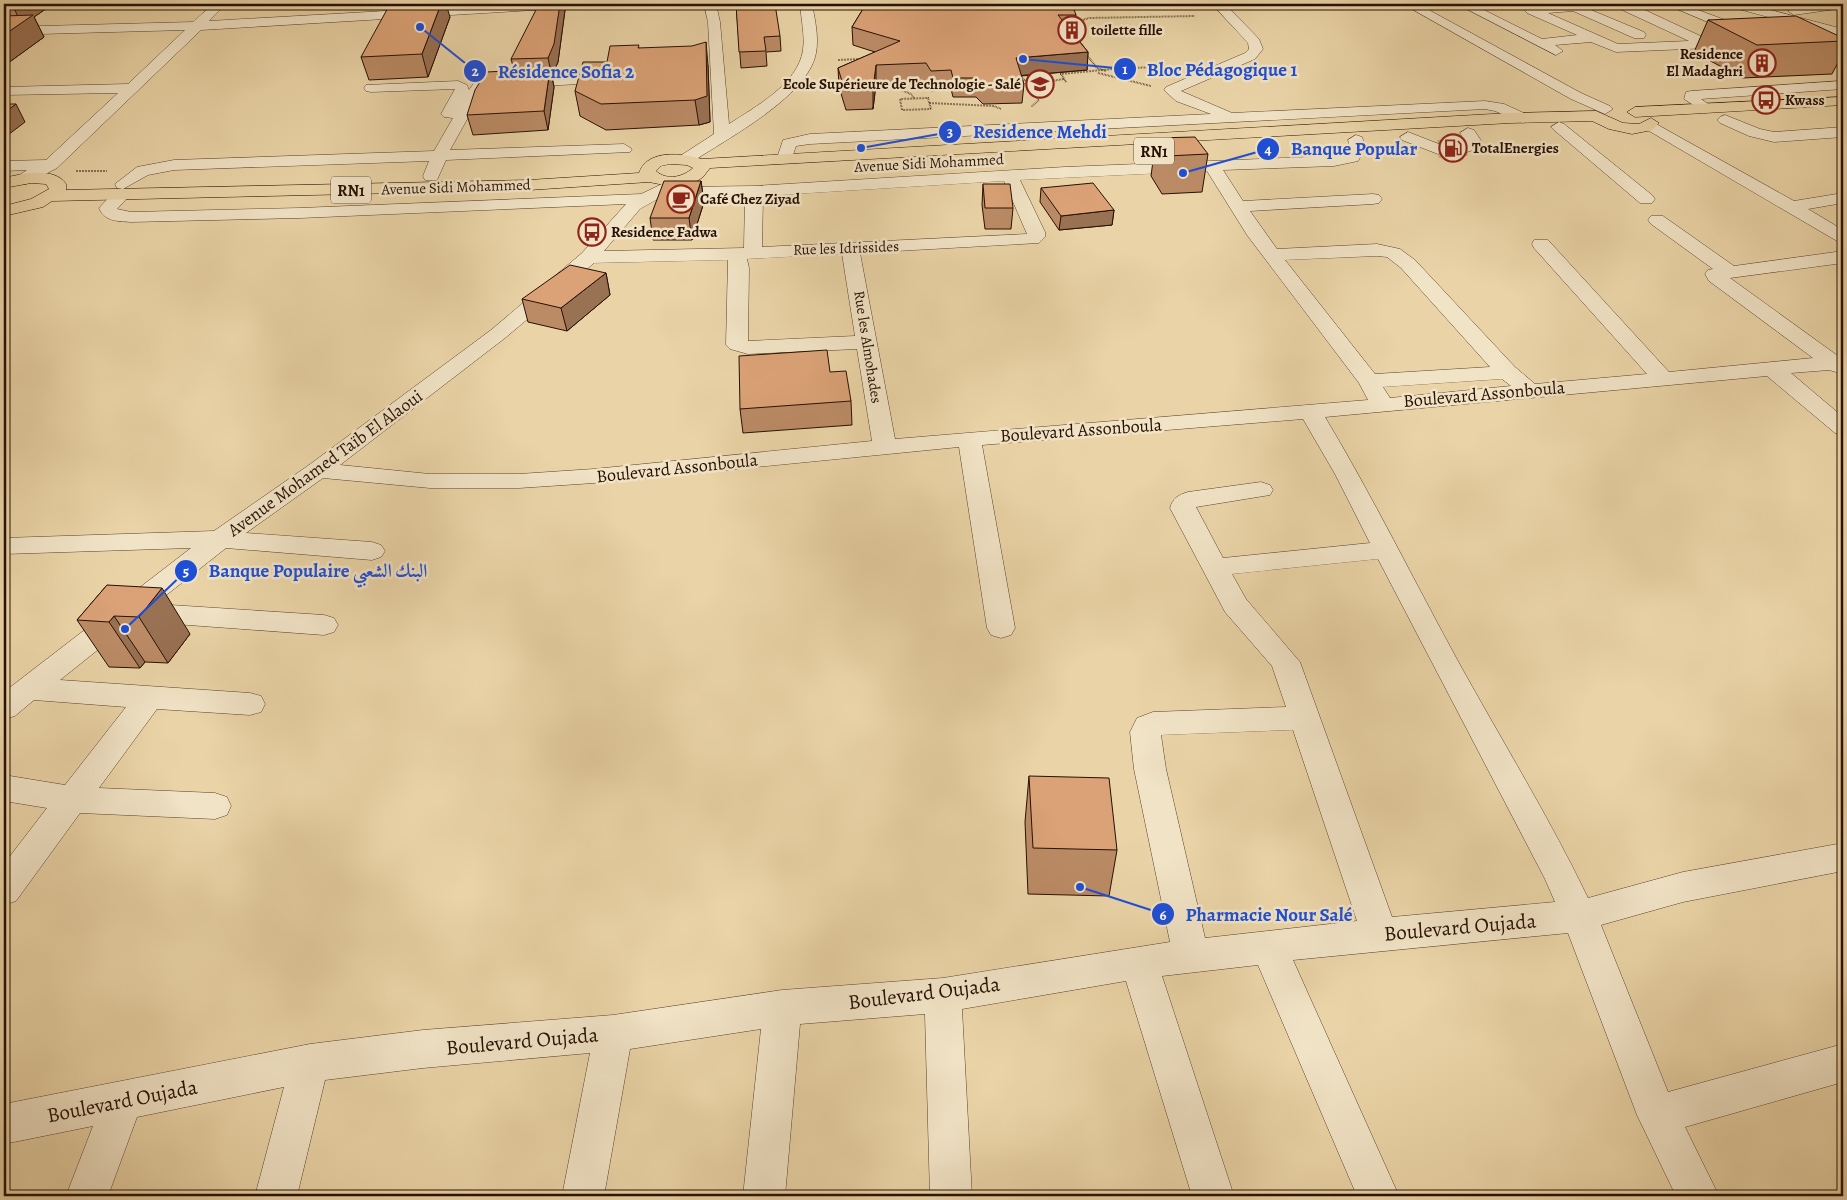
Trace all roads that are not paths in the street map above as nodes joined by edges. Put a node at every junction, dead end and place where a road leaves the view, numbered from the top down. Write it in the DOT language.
graph roads {
  1 [pos="220,4"];
  2 [pos="568,4"];
  3 [pos="710,4"];
  4 [pos="806,4"];
  5 [pos="1218,4"];
  6 [pos="1411,4"];
  7 [pos="1463,4"];
  8 [pos="1610,4"];
  9 [pos="1626,4"];
  10 [pos="1672,4"];
  11 [pos="1735,4"];
  12 [pos="1762,4"];
  13 [pos="1843,4"];
  14 [pos="522,5"];
  15 [pos="1825,5"];
  16 [pos="480,6"];
  17 [pos="1564,6"];
  18 [pos="1794,11"];
  19 [pos="1843,24"];
  20 [pos="197,26"];
  21 [pos="1818,26"];
  22 [pos="1768,28"];
  23 [pos="4,31"];
  24 [pos="1682,33"];
  25 [pos="1843,33"];
  26 [pos="1747,34"];
  27 [pos="1639,35"];
  28 [pos="1590,38"];
  29 [pos="1843,39"];
  30 [pos="1816,40"];
  31 [pos="1540,42"];
  32 [pos="1707,44"];
  33 [pos="1516,63"];
  34 [pos="575,81"];
  35 [pos="1843,85"];
  36 [pos="132,88"];
  37 [pos="371,88"];
  38 [pos="4,91"];
  39 [pos="1843,101"];
  40 [pos="1706,108"];
  41 [pos="1635,112"];
  42 [pos="1843,112"];
  43 [pos="1604,116"];
  44 [pos="1229,118"];
  45 [pos="1523,118"];
  46 [pos="1725,120"];
  47 [pos="1650,124"];
  48 [pos="1393,126"];
  49 [pos="1559,127"];
  50 [pos="1628,128"];
  51 [pos="1843,132"];
  52 [pos="1468,133"];
  53 [pos="722,136"];
  54 [pos="1408,136"];
  55 [pos="1356,140"];
  56 [pos="1685,147"];
  57 [pos="1438,148"];
  58 [pos="624,149"];
  59 [pos="440,154"];
  60 [pos="1061,156"];
  61 [pos="785,158"];
  62 [pos="4,166"];
  63 [pos="694,166"];
  64 [pos="1212,166"];
  65 [pos="1065,172"];
  66 [pos="431,176"];
  67 [pos="1010,176"];
  68 [pos="653,178"];
  69 [pos="679,181"];
  70 [pos="12,182"];
  71 [pos="53,182"];
  72 [pos="122,190"];
  73 [pos="754,190"];
  74 [pos="1843,198"];
  75 [pos="1373,199"];
  76 [pos="1646,199"];
  77 [pos="634,201"];
  78 [pos="1792,207"];
  79 [pos="1236,208"];
  80 [pos="8,211"];
  81 [pos="1657,220"];
  82 [pos="1843,237"];
  83 [pos="1540,244"];
  84 [pos="850,247"];
  85 [pos="744,253"];
  86 [pos="1272,255"];
  87 [pos="589,257"];
  88 [pos="1843,257"];
  89 [pos="1730,272"];
  90 [pos="867,342"];
  91 [pos="1840,365"];
  92 [pos="1772,368"];
  93 [pos="1507,372"];
  94 [pos="1663,378"];
  95 [pos="1369,381"];
  96 [pos="1528,390"];
  97 [pos="1382,404"];
  98 [pos="1310,412"];
  99 [pos="1843,428"];
  100 [pos="969,439"];
  101 [pos="885,447"];
  102 [pos="318,470"];
  103 [pos="1261,490"];
  104 [pos="220,539"];
  105 [pos="4,546"];
  106 [pos="1386,550"];
  107 [pos="372,551"];
  108 [pos="1216,567"];
  109 [pos="126,612"];
  110 [pos="324,625"];
  111 [pos="1002,628"];
  112 [pos="28,689"];
  113 [pos="149,698"];
  114 [pos="250,704"];
  115 [pos="4,708"];
  116 [pos="1304,718"];
  117 [pos="4,788"];
  118 [pos="74,800"];
  119 [pos="215,806"];
  120 [pos="1843,857"];
  121 [pos="4,890"];
  122 [pos="1579,916"];
  123 [pos="1380,934"];
  124 [pos="1270,947"];
  125 [pos="1191,957"];
  126 [pos="1139,962"];
  127 [pos="943,994"];
  128 [pos="782,1008"];
  129 [pos="613,1033"];
  130 [pos="310,1063"];
  131 [pos="1843,1063"];
  132 [pos="122,1102"];
  133 [pos="1657,1115"];
  134 [pos="4,1124"];
  135 [pos="87,1196"];
  136 [pos="276,1196"];
  137 [pos="583,1196"];
  138 [pos="764,1196"];
  139 [pos="951,1196"];
  140 [pos="1213,1196"];
  141 [pos="1378,1196"];
  142 [pos="1698,1196"];
  1 -- 20 [label="street"];
  2 -- 14 [label="street"];
  3 -- 53 [label="street"];
  4 -- 53 [label="street"];
  5 -- 44 [label="street"];
  6 -- 33 [label="street"];
  7 -- 31 [label="street"];
  8 -- 9 [label="street"];
  8 -- 17 [label="street"];
  8 -- 24 [label="street"];
  10 -- 26 [label="street"];
  11 -- 21 [label="street"];
  12 -- 18 [label="street"];
  13 -- 15 [label="street"];
  14 -- 16 [label="street"];
  15 -- 18 [label="street"];
  16 -- 20 [label="street"];
  17 -- 27 [label="street"];
  17 -- 28 [label="street"];
  18 -- 19 [label="street"];
  20 -- 23 [label="street"];
  20 -- 36 [label="street"];
  21 -- 22 [label="street"];
  21 -- 25 [label="street"];
  24 -- 26 [label="street"];
  24 -- 27 [label="street"];
  24 -- 32 [label="street"];
  26 -- 32 [label="street"];
  27 -- 28 [label="street"];
  28 -- 31 [label="street"];
  28 -- 32 [label="street"];
  29 -- 30 [label="street"];
  31 -- 33 [label="street"];
  33 -- 43 [label="street"];
  34 -- 59 [label="street"];
  35 -- 40 [label="street"];
  36 -- 38 [label="street"];
  36 -- 71 [label="street"];
  37 -- 59 [label="street"];
  39 -- 40 [label="main road, RN1"];
  40 -- 41 [label="main road, RN1"];
  41 -- 43 [label="main road, RN1"];
  41 -- 47 [label="main road, RN1"];
  42 -- 46 [label="main road, RN1"];
  43 -- 45 [label="main road, Avenue Sidi Mohammed / RN1"];
  43 -- 49 [label="main road, Avenue Sidi Mohammed / RN1"];
  43 -- 50 [label="main road, RN1"];
  44 -- 45 [label="street"];
  44 -- 61 [label="street"];
  45 -- 52 [label="main road, Avenue Sidi Mohammed / RN1"];
  46 -- 47 [label="main road, RN1"];
  46 -- 51 [label="street"];
  47 -- 50 [label="main road, RN1"];
  47 -- 56 [label="street"];
  48 -- 52 [label="main road, Avenue Sidi Mohammed / RN1"];
  48 -- 54 [label="main road"];
  48 -- 61 [label="main road, Avenue Sidi Mohammed / RN1"];
  49 -- 52 [label="main road, Avenue Sidi Mohammed / RN1"];
  49 -- 76 [label="street"];
  50 -- 56 [label="street"];
  52 -- 54 [label="main road, Avenue Sidi Mohammed / RN1"];
  53 -- 63 [label="street"];
  54 -- 55 [label="main road, Avenue Sidi Mohammed / RN1"];
  54 -- 57 [label="street"];
  55 -- 60 [label="main road, Avenue Sidi Mohammed / RN1"];
  55 -- 64 [label="street"];
  56 -- 78 [label="street"];
  58 -- 59 [label="street"];
  59 -- 66 [label="street"];
  59 -- 72 [label="street"];
  60 -- 63 [label="main road, Avenue Sidi Mohammed / RN1"];
  60 -- 65 [label="street"];
  61 -- 63 [label="main road, Avenue Sidi Mohammed / RN1"];
  62 -- 71 [label="street, Avenue Sidi Mohammed"];
  63 -- 68 [label="main road, RN1"];
  63 -- 69 [label="main road, RN1"];
  64 -- 65 [label="street"];
  64 -- 79 [label="street"];
  65 -- 67 [label="street"];
  66 -- 68 [label="main road, Avenue Sidi Mohammed / RN1"];
  66 -- 72 [label="main road, Avenue Sidi Mohammed / RN1"];
  67 -- 73 [label="street"];
  67 -- 84 [label="street, Rue les Idrissides"];
  68 -- 69 [label="street, Avenue Mohamed Taïb El Alaoui"];
  68 -- 72 [label="main road, Avenue Sidi Mohammed / RN1"];
  68 -- 73 [label="street"];
  68 -- 77 [label="street, Avenue Mohamed Taïb El Alaoui"];
  70 -- 71 [label="main road, RN1"];
  71 -- 72 [label="main road, Avenue Sidi Mohammed / RN1"];
  71 -- 80 [label="main road, RN1"];
  72 -- 77 [label="street"];
  73 -- 85 [label="street"];
  74 -- 78 [label="street"];
  75 -- 79 [label="street"];
  77 -- 87 [label="street, Avenue Mohamed Taïb El Alaoui"];
  78 -- 82 [label="street"];
  79 -- 86 [label="street"];
  81 -- 89 [label="street"];
  83 -- 94 [label="street"];
  84 -- 85 [label="street, Rue les Idrissides"];
  84 -- 90 [label="street, Rue les Almohades"];
  85 -- 87 [label="street, Rue les Idrissides"];
  85 -- 90 [label="street"];
  86 -- 93 [label="street"];
  86 -- 95 [label="street"];
  87 -- 102 [label="street, Avenue Mohamed Taïb El Alaoui"];
  88 -- 89 [label="street"];
  89 -- 91 [label="street"];
  90 -- 101 [label="street, Rue les Almohades"];
  91 -- 92 [label="street, Boulevard Assonboula"];
  92 -- 94 [label="street, Boulevard Assonboula"];
  92 -- 99 [label="street"];
  93 -- 95 [label="street"];
  93 -- 96 [label="street"];
  94 -- 96 [label="street, Boulevard Assonboula"];
  95 -- 97 [label="street"];
  96 -- 97 [label="street, Boulevard Assonboula"];
  97 -- 98 [label="street, Boulevard Assonboula"];
  98 -- 100 [label="street, Boulevard Assonboula"];
  98 -- 106 [label="street"];
  100 -- 101 [label="street, Boulevard Assonboula"];
  100 -- 111 [label="street"];
  101 -- 102 [label="street, Boulevard Assonboula"];
  102 -- 104 [label="street, Avenue Mohamed Taïb El Alaoui"];
  103 -- 108 [label="street"];
  104 -- 105 [label="street"];
  104 -- 107 [label="street"];
  104 -- 109 [label="street, Avenue Mohamed Taïb El Alaoui"];
  106 -- 108 [label="street"];
  106 -- 122 [label="street"];
  108 -- 116 [label="street"];
  109 -- 110 [label="street"];
  109 -- 112 [label="street, Avenue Mohamed Taïb El Alaoui"];
  112 -- 113 [label="street"];
  112 -- 115 [label="street, Avenue Mohamed Taïb El Alaoui"];
  113 -- 114 [label="street"];
  113 -- 118 [label="street"];
  116 -- 123 [label="street"];
  116 -- 125 [label="street"];
  117 -- 118 [label="street"];
  118 -- 119 [label="street"];
  118 -- 121 [label="street"];
  120 -- 122 [label="street, Boulevard Oujada"];
  122 -- 123 [label="street, Boulevard Oujada"];
  122 -- 133 [label="street"];
  123 -- 124 [label="street, Boulevard Oujada"];
  124 -- 125 [label="street, Boulevard Oujada"];
  124 -- 141 [label="street"];
  125 -- 126 [label="street, Boulevard Oujada"];
  126 -- 127 [label="street, Boulevard Oujada"];
  126 -- 140 [label="street"];
  127 -- 128 [label="street, Boulevard Oujada"];
  127 -- 139 [label="street"];
  128 -- 129 [label="street, Boulevard Oujada"];
  128 -- 138 [label="street"];
  129 -- 130 [label="street, Boulevard Oujada"];
  129 -- 137 [label="street"];
  130 -- 132 [label="street, Boulevard Oujada"];
  130 -- 136 [label="street"];
  131 -- 133 [label="street"];
  132 -- 134 [label="street, Boulevard Oujada"];
  132 -- 135 [label="street"];
  133 -- 142 [label="street"];
}
